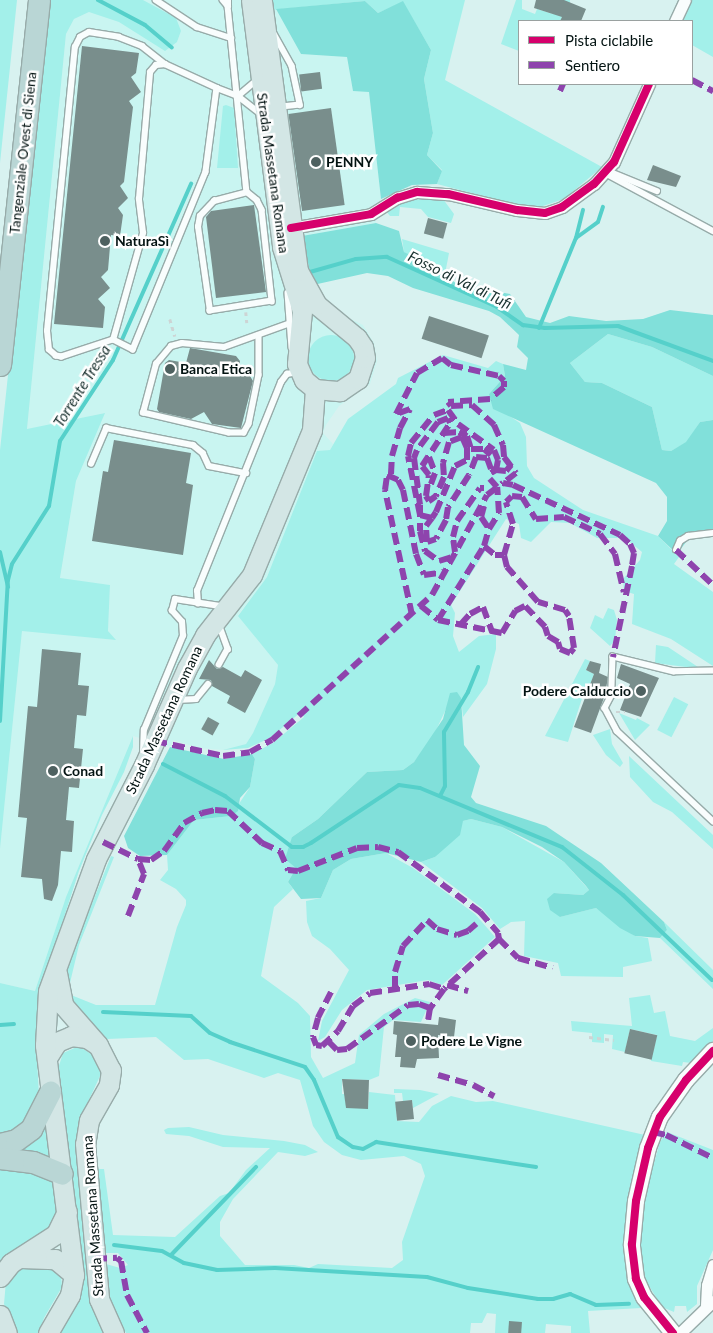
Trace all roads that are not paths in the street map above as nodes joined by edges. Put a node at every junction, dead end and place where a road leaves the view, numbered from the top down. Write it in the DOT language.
graph roads {
  1 [pos="25,0"];
  2 [pos="39,0"];
  3 [pos="156,0"];
  4 [pos="223,0"];
  5 [pos="251,0"];
  6 [pos="262,0"];
  7 [pos="685,0"];
  8 [pos="228,3"];
  9 [pos="676,20"];
  10 [pos="264,21"];
  11 [pos="231,38"];
  12 [pos="165,64"];
  13 [pos="260,77"];
  14 [pos="648,85"];
  15 [pos="217,88"];
  16 [pos="238,96"];
  17 [pos="270,113"];
  18 [pos="606,172"];
  19 [pos="658,191"];
  20 [pos="248,192"];
  21 [pos="291,228"];
  22 [pos="713,231"];
  23 [pos="0,234"];
  24 [pos="286,266"];
  25 [pos="288,324"];
  26 [pos="339,326"];
  27 [pos="259,335"];
  28 [pos="113,340"];
  29 [pos="299,357"];
  30 [pos="0,365"];
  31 [pos="315,389"];
  32 [pos="340,392"];
  33 [pos="312,430"];
  34 [pos="91,464"];
  35 [pos="246,473"];
  36 [pos="713,533"];
  37 [pos="676,550"];
  38 [pos="235,600"];
  39 [pos="198,604"];
  40 [pos="217,620"];
  41 [pos="219,666"];
  42 [pos="713,671"];
  43 [pos="208,684"];
  44 [pos="172,700"];
  45 [pos="144,765"];
  46 [pos="713,821"];
  47 [pos="56,964"];
  48 [pos="98,1045"];
  49 [pos="713,1051"];
  50 [pos="47,1058"];
  51 [pos="50,1092"];
  52 [pos="0,1144"];
  53 [pos="0,1158"];
  54 [pos="62,1174"];
  55 [pos="66,1211"];
  56 [pos="18,1258"];
  57 [pos="713,1265"];
  58 [pos="74,1275"];
  59 [pos="0,1277"];
  60 [pos="710,1303"];
  61 [pos="0,1316"];
  62 [pos="7,1333"];
  63 [pos="48,1333"];
  64 [pos="114,1333"];
  65 [pos="673,1333"];
  66 [pos="680,1333"];
  1 -- 23 [label="highway, Tangenziale Ovest di Siena"];
  2 -- 30 [label="highway, Tangenziale Ovest di Siena"];
  3 -- 11 [label="lane"];
  4 -- 8 [label="lane"];
  5 -- 13 [label="main road, Strada Massetana Romana"];
  6 -- 10 [label="main road, Strada Massetana Romana"];
  7 -- 9 [label="street"];
  8 -- 11 [label="lane"];
  10 -- 17 [label="main road, Strada Massetana Romana"];
  10 -- 17 [label="lane"];
  11 -- 16 [label="lane"];
  12 -- 15 [label="lane"];
  12 -- 28 [label="lane"];
  12 -- 28 [label="lane"];
  13 -- 16 [label="lane"];
  13 -- 17 [label="main road, Strada Massetana Romana"];
  14 -- 18 [label="street"];
  15 -- 16 [label="lane"];
  15 -- 28 [label="lane"];
  16 -- 17 [label="lane"];
  16 -- 20 [label="lane"];
  17 -- 21 [label="main road, Strada Massetana Romana"];
  17 -- 24 [label="main road, Strada Massetana Romana"];
  18 -- 19 [label="lane"];
  18 -- 21 [label="street, Strada Massetana Romana"];
  18 -- 22 [label="lane"];
  20 -- 20 [label="lane"];
  21 -- 26 [label="main road, Strada Massetana Romana"];
  24 -- 25 [label="lane"];
  24 -- 29 [label="main road, Strada Massetana Romana"];
  25 -- 27 [label="lane"];
  25 -- 29 [label="lane"];
  26 -- 29 [label="main road"];
  26 -- 32 [label="main road, Strada Massetana Romana"];
  27 -- 27 [label="lane"];
  29 -- 31 [label="main road"];
  29 -- 35 [label="lane"];
  31 -- 32 [label="main road"];
  31 -- 33 [label="main road, Strada Massetana Romana"];
  32 -- 33 [label="main road, Strada Massetana Romana"];
  33 -- 38 [label="main road, Strada Massetana Romana"];
  34 -- 35 [label="lane"];
  35 -- 39 [label="lane"];
  36 -- 37 [label="lane"];
  38 -- 39 [label="lane"];
  38 -- 40 [label="main road, Strada Massetana Romana"];
  39 -- 45 [label="lane"];
  40 -- 41 [label="lane"];
  40 -- 44 [label="main road, Strada Massetana Romana"];
  42 -- 46 [label="lane"];
  43 -- 44 [label="lane"];
  44 -- 45 [label="main road, Strada Massetana Romana"];
  45 -- 47 [label="main road, Strada Massetana Romana"];
  47 -- 48 [label="main road, Strada Massetana Romana"];
  47 -- 50 [label="main road, Strada Massetana Romana"];
  48 -- 50 [label="main road"];
  48 -- 64 [label="main road, Strada Massetana Romana"];
  49 -- 65 [label="street"];
  50 -- 51 [label="main road, Strada Massetana Romana"];
  51 -- 52 [label="highway"];
  51 -- 54 [label="main road, Strada Massetana Romana"];
  53 -- 54 [label="highway"];
  54 -- 55 [label="main road, Strada Massetana Romana"];
  55 -- 56 [label="main road"];
  55 -- 58 [label="main road, Strada Massetana Romana"];
  56 -- 58 [label="main road"];
  56 -- 59 [label="main road"];
  57 -- 60 [label="street"];
  58 -- 63 [label="main road, Strada Massetana Romana"];
  60 -- 66 [label="street"];
  61 -- 62 [label="main road"];
}
